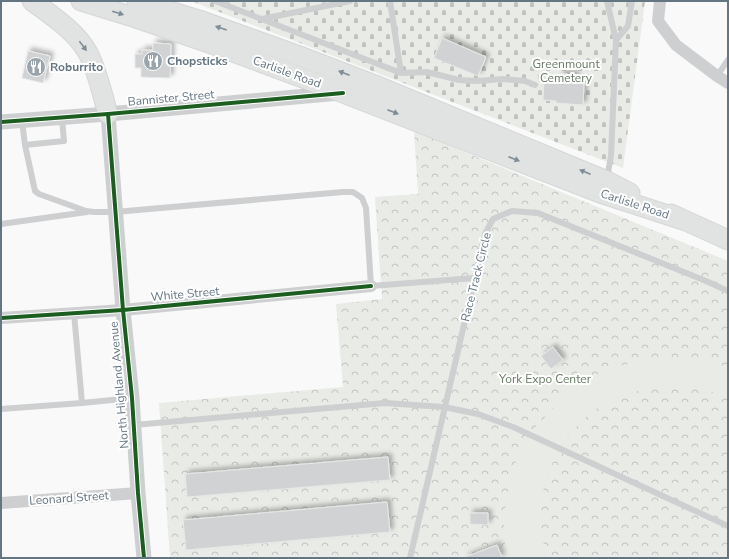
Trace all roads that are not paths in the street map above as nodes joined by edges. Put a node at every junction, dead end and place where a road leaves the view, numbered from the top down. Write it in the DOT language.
graph roads {
  1 [pos="32,1"];
  2 [pos="81,1"];
  3 [pos="137,1"];
  4 [pos="215,1"];
  5 [pos="350,1"];
  6 [pos="390,1"];
  7 [pos="607,1"];
  8 [pos="632,1"];
  9 [pos="660,1"];
  10 [pos="262,19"];
  11 [pos="616,40"];
  12 [pos="728,60"];
  13 [pos="401,73"];
  14 [pos="717,76"];
  15 [pos="728,83"];
  16 [pos="535,85"];
  17 [pos="343,93"];
  18 [pos="108,114"];
  19 [pos="62,118"];
  20 [pos="457,119"];
  21 [pos="22,121"];
  22 [pos="1,122"];
  23 [pos="25,145"];
  24 [pos="607,181"];
  25 [pos="90,211"];
  26 [pos="115,212"];
  27 [pos="683,220"];
  28 [pos="1,224"];
  29 [pos="728,240"];
  30 [pos="474,278"];
  31 [pos="371,286"];
  32 [pos="728,291"];
  33 [pos="123,310"];
  34 [pos="74,313"];
  35 [pos="1,318"];
  36 [pos="132,398"];
  37 [pos="82,403"];
  38 [pos="444,407"];
  39 [pos="1,409"];
  40 [pos="133,425"];
  41 [pos="138,493"];
  42 [pos="1,503"];
  43 [pos="728,526"];
  44 [pos="144,558"];
  45 [pos="410,558"];
  1 -- 18 [label="main road, one-way"];
  2 -- 17 [label="main road, Carlisle Road, one-way"];
  20 -- 3 [label="main road, Carlisle Road, one-way"];
  4 -- 10 [label="lane"];
  5 -- 10 [label="lane"];
  6 -- 13 [label="lane"];
  7 -- 11 [label="lane"];
  8 -- 11 [label="lane"];
  9 -- 14 [label="street"];
  10 -- 13 [label="lane"];
  11 -- 24 [label="lane"];
  12 -- 14 [label="lane"];
  13 -- 16 [label="lane"];
  14 -- 15 [label="street"];
  17 -- 18 [label="street, Bannister Street"];
  17 -- 20 [label="main road"];
  17 -- 27 [label="main road, Carlisle Road, one-way"];
  18 -- 19 [label="street, Bannister Street"];
  18 -- 26 [label="street, North Highland Avenue"];
  19 -- 21 [label="street, Bannister Street"];
  19 -- 23 [label="lane"];
  24 -- 20 [label="main road, Carlisle Road, one-way"];
  21 -- 22 [label="street, Bannister Street"];
  21 -- 23 [label="lane"];
  23 -- 25 [label="lane"];
  24 -- 27 [label="main road, Carlisle Road"];
  25 -- 26 [label="lane"];
  25 -- 28 [label="lane"];
  26 -- 31 [label="lane"];
  26 -- 33 [label="street, North Highland Avenue"];
  27 -- 29 [label="main road"];
  30 -- 31 [label="lane"];
  30 -- 32 [label="lane, Race Track Circle"];
  30 -- 38 [label="lane, Race Track Circle"];
  31 -- 33 [label="street, White Street"];
  33 -- 34 [label="street, White Street"];
  33 -- 36 [label="street, North Highland Avenue"];
  34 -- 35 [label="street, White Street"];
  34 -- 37 [label="lane"];
  36 -- 37 [label="lane"];
  36 -- 40 [label="street, North Highland Avenue"];
  37 -- 39 [label="lane"];
  38 -- 40 [label="lane"];
  38 -- 43 [label="lane"];
  38 -- 45 [label="lane, Race Track Circle"];
  40 -- 41 [label="street, North Highland Avenue"];
  41 -- 42 [label="street, Leonard Street"];
  41 -- 44 [label="street, North Highland Avenue"];
}
